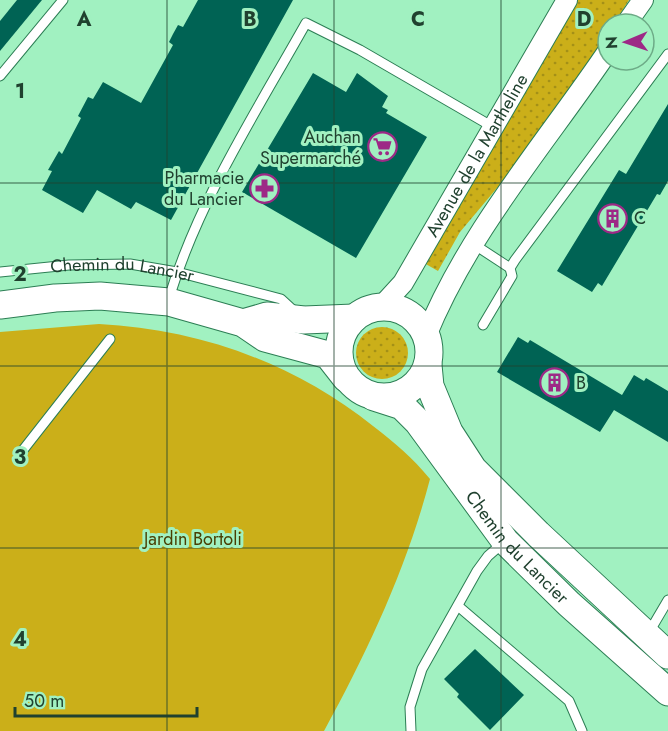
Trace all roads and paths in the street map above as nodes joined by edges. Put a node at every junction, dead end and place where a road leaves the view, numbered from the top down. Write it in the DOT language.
graph roads {
  1 [pos="63,0"];
  2 [pos="567,0"];
  3 [pos="668,54"];
  4 [pos="596,68"];
  5 [pos="0,76"];
  6 [pos="493,127"];
  7 [pos="475,244"];
  8 [pos="510,268"];
  9 [pos="0,272"];
  10 [pos="177,272"];
  11 [pos="169,302"];
  12 [pos="0,305"];
  13 [pos="381,307"];
  14 [pos="354,318"];
  15 [pos="304,320"];
  16 [pos="243,323"];
  17 [pos="483,325"];
  18 [pos="426,336"];
  19 [pos="110,339"];
  20 [pos="428,365"];
  21 [pos="346,378"];
  22 [pos="374,397"];
  23 [pos="22,450"];
  24 [pos="505,541"];
  25 [pos="668,600"];
  26 [pos="458,606"];
  27 [pos="647,636"];
  28 [pos="668,655"];
  29 [pos="668,692"];
  30 [pos="411,731"];
  31 [pos="582,731"];
  1 -- 5 [label="lane"];
  2 -- 6 [label="street, Avenue de la Martheline"];
  3 -- 8 [label="lane"];
  4 -- 7 [label="street"];
  6 -- 10 [label="lane"];
  6 -- 13 [label="street, Avenue de la Martheline"];
  7 -- 8 [label="lane"];
  7 -- 18 [label="street"];
  8 -- 17 [label="lane"];
  9 -- 10 [label="lane, Chemin du Lancier"];
  10 -- 11 [label="lane"];
  10 -- 15 [label="lane, Chemin du Lancier"];
  11 -- 12 [label="street, Chemin du Lancier"];
  11 -- 16 [label="street, Chemin du Lancier"];
  13 -- 14 [label="street"];
  13 -- 18 [label="street"];
  14 -- 15 [label="street, Chemin du Lancier"];
  14 -- 21 [label="street"];
  15 -- 16 [label="street, Chemin du Lancier"];
  16 -- 21 [label="street, Chemin du Lancier"];
  18 -- 20 [label="street"];
  19 -- 23 [label="lane"];
  20 -- 22 [label="street"];
  20 -- 27 [label="street, Chemin du Lancier"];
  21 -- 22 [label="street"];
  22 -- 24 [label="street, Chemin du Lancier"];
  24 -- 26 [label="lane"];
  24 -- 29 [label="street, Chemin du Lancier"];
  25 -- 27 [label="lane"];
  26 -- 30 [label="lane"];
  26 -- 31 [label="lane"];
  27 -- 28 [label="street, Chemin du Lancier"];
}
